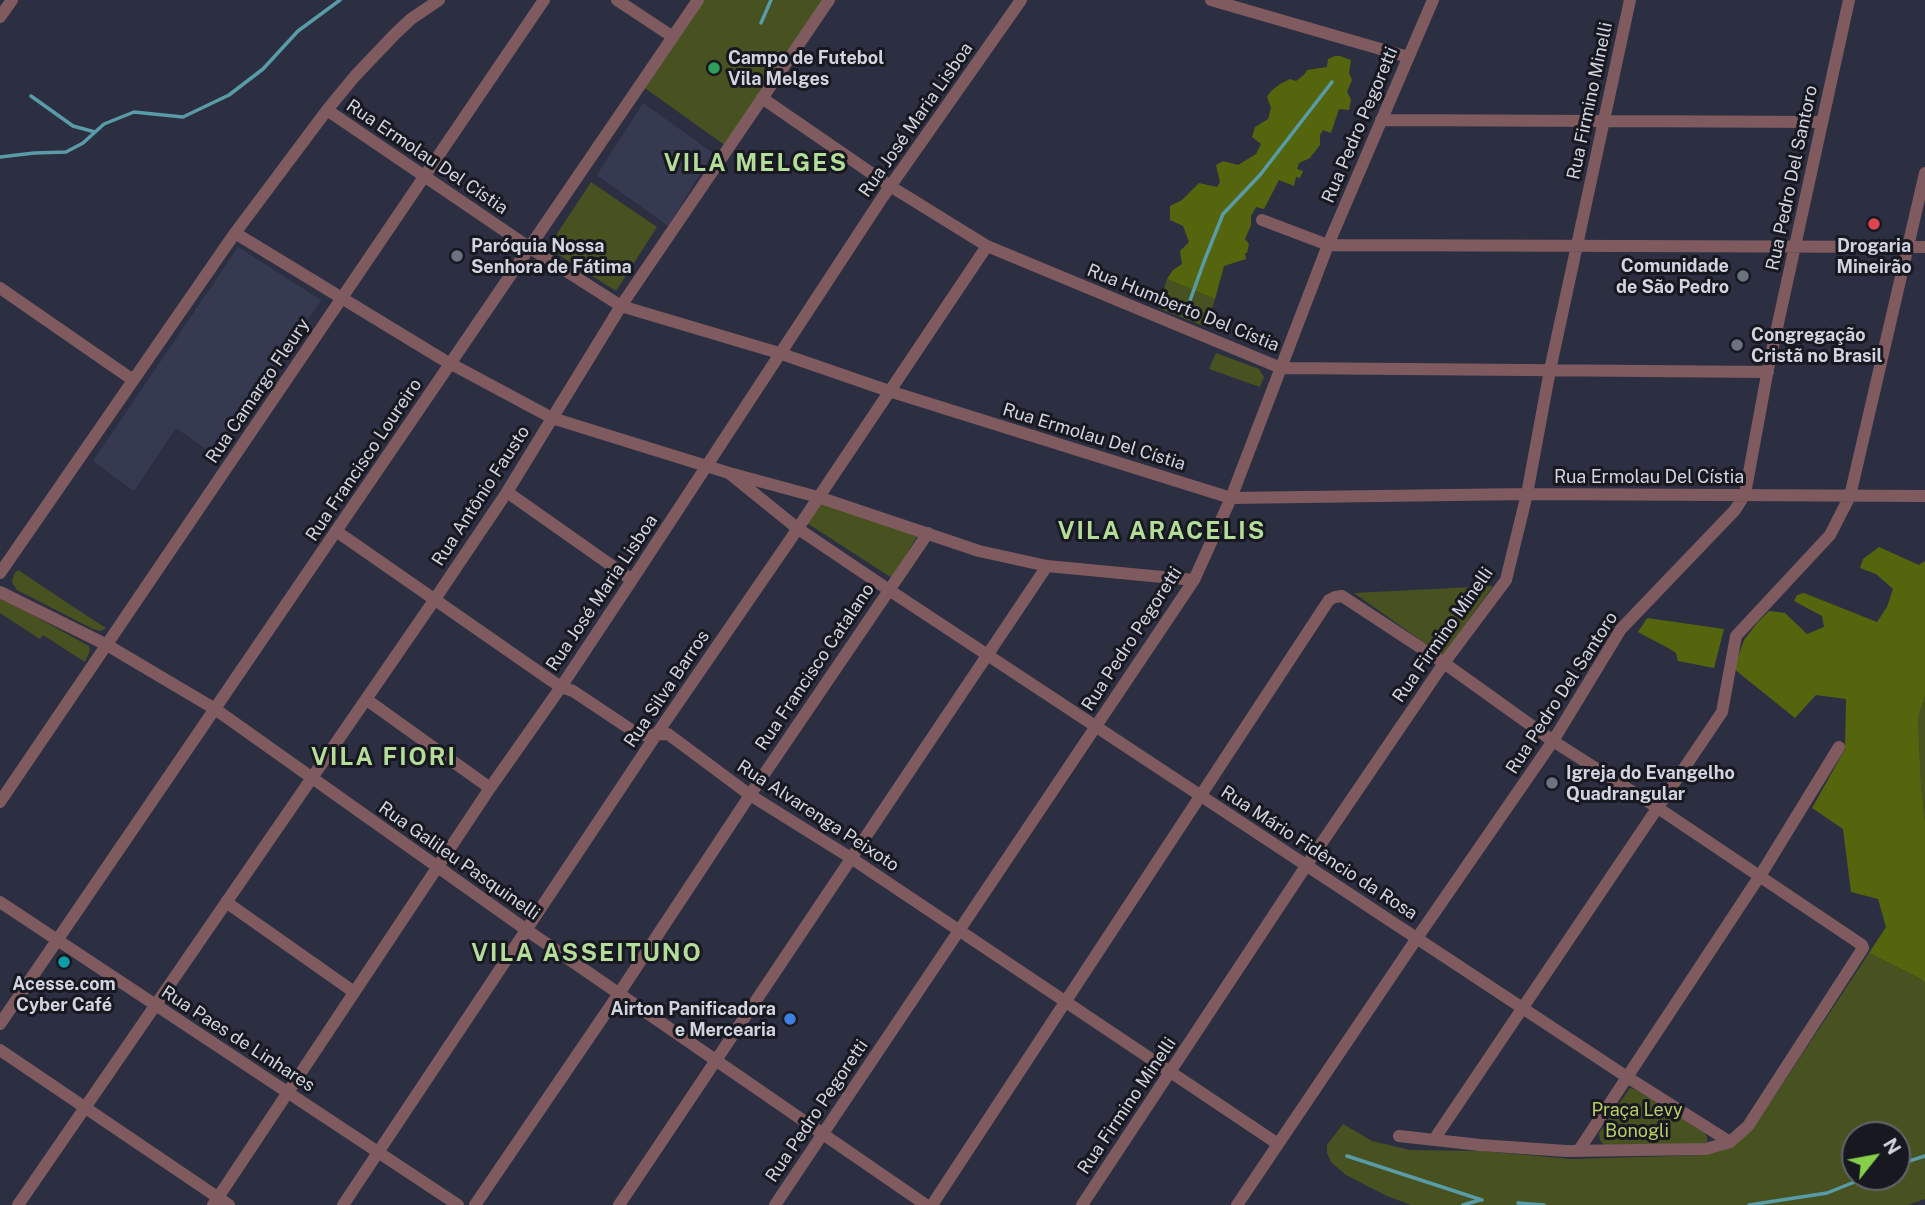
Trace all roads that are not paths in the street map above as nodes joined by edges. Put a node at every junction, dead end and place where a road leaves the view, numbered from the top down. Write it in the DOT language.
graph roads {
  1 [pos="12,0"];
  2 [pos="439,0"];
  3 [pos="544,0"];
  4 [pos="617,0"];
  5 [pos="698,0"];
  6 [pos="829,0"];
  7 [pos="1021,0"];
  8 [pos="1211,0"];
  9 [pos="1433,0"];
  10 [pos="1630,0"];
  11 [pos="1849,0"];
  12 [pos="0,17"];
  13 [pos="673,37"];
  14 [pos="1408,57"];
  15 [pos="762,98"];
  16 [pos="327,110"];
  17 [pos="1381,120"];
  18 [pos="1604,121"];
  19 [pos="1822,122"];
  20 [pos="1925,173"];
  21 [pos="425,176"];
  22 [pos="890,186"];
  23 [pos="1262,220"];
  24 [pos="235,233"];
  25 [pos="1328,245"];
  26 [pos="987,246"];
  27 [pos="1578,246"];
  28 [pos="1795,246"];
  29 [pos="1908,247"];
  30 [pos="1925,247"];
  31 [pos="530,248"];
  32 [pos="0,288"];
  33 [pos="342,298"];
  34 [pos="621,306"];
  35 [pos="779,353"];
  36 [pos="450,363"];
  37 [pos="1281,368"];
  38 [pos="1550,370"];
  39 [pos="1768,372"];
  40 [pos="133,380"];
  41 [pos="889,391"];
  42 [pos="552,418"];
  43 [pos="707,466"];
  44 [pos="729,473"];
  45 [pos="507,492"];
  46 [pos="1527,494"];
  47 [pos="1745,494"];
  48 [pos="1850,496"];
  49 [pos="1925,496"];
  50 [pos="818,497"];
  51 [pos="1231,498"];
  52 [pos="797,528"];
  53 [pos="336,531"];
  54 [pos="928,533"];
  55 [pos="1047,566"];
  56 [pos="0,573"];
  57 [pos="632,580"];
  58 [pos="1194,580"];
  59 [pos="889,590"];
  60 [pos="0,592"];
  61 [pos="435,599"];
  62 [pos="107,645"];
  63 [pos="988,655"];
  64 [pos="1444,663"];
  65 [pos="561,687"];
  66 [pos="367,700"];
  67 [pos="215,709"];
  68 [pos="1096,727"];
  69 [pos="656,735"];
  70 [pos="1553,741"];
  71 [pos="1839,747"];
  72 [pos="310,778"];
  73 [pos="490,788"];
  74 [pos="750,795"];
  75 [pos="1200,796"];
  76 [pos="0,802"];
  77 [pos="1658,807"];
  78 [pos="851,858"];
  79 [pos="1307,866"];
  80 [pos="438,867"];
  81 [pos="1759,876"];
  82 [pos="0,902"];
  83 [pos="226,902"];
  84 [pos="528,931"];
  85 [pos="960,931"];
  86 [pos="1417,937"];
  87 [pos="58,939"];
  88 [pos="354,992"];
  89 [pos="620,992"];
  90 [pos="1067,1003"];
  91 [pos="155,1006"];
  92 [pos="1523,1007"];
  93 [pos="0,1024"];
  94 [pos="0,1050"];
  95 [pos="716,1059"];
  96 [pos="1171,1072"];
  97 [pos="1627,1077"];
  98 [pos="287,1092"];
  99 [pos="85,1108"];
  100 [pos="823,1134"];
  101 [pos="1399,1136"];
  102 [pos="1435,1139"];
  103 [pos="1730,1142"];
  104 [pos="1278,1144"];
  105 [pos="1578,1150"];
  106 [pos="379,1152"];
  107 [pos="220,1202"];
  108 [pos="18,1205"];
  109 [pos="343,1205"];
  110 [pos="458,1205"];
  111 [pos="475,1205"];
  112 [pos="619,1205"];
  113 [pos="775,1205"];
  114 [pos="926,1205"];
  115 [pos="932,1205"];
  116 [pos="1082,1205"];
  117 [pos="1237,1205"];
  1 -- 12 [label="street"];
  2 -- 16 [label="street"];
  3 -- 21 [label="street, Rua Camargo Fleury"];
  4 -- 13 [label="street"];
  5 -- 13 [label="street, Rua Francisco Loureiro"];
  6 -- 15 [label="street, Rua Antônio Fausto"];
  7 -- 22 [label="street, Rua José Maria Lisboa"];
  8 -- 14 [label="street"];
  9 -- 14 [label="street, Rua Pedro Pegoretti"];
  10 -- 18 [label="street, Rua Firmino Minelli"];
  11 -- 19 [label="street, Rua Pedro Del Santoro"];
  13 -- 31 [label="street, Rua Francisco Loureiro"];
  14 -- 17 [label="street, Rua Pedro Pegoretti"];
  15 -- 22 [label="street, Rua Humberto Del Cístia"];
  15 -- 34 [label="street, Rua Antônio Fausto"];
  16 -- 21 [label="street, Rua Ermolau Del Cístia"];
  16 -- 24 [label="street"];
  17 -- 18 [label="street"];
  17 -- 25 [label="street, Rua Pedro Pegoretti"];
  18 -- 19 [label="street"];
  18 -- 27 [label="street, Rua Firmino Minelli"];
  19 -- 28 [label="street, Rua Pedro Del Santoro"];
  20 -- 29 [label="street"];
  21 -- 31 [label="street, Rua Ermolau Del Cístia"];
  21 -- 33 [label="street, Rua Camargo Fleury"];
  22 -- 26 [label="street, Rua Humberto Del Cístia"];
  22 -- 35 [label="street, Rua José Maria Lisboa"];
  23 -- 25 [label="street"];
  24 -- 33 [label="street"];
  24 -- 40 [label="street"];
  25 -- 27 [label="street"];
  25 -- 37 [label="street, Rua Pedro Pegoretti"];
  26 -- 37 [label="street, Rua Humberto Del Cístia"];
  26 -- 41 [label="street, Rua Silva Barros"];
  27 -- 28 [label="street"];
  27 -- 38 [label="street, Rua Firmino Minelli"];
  28 -- 29 [label="street"];
  28 -- 39 [label="street, Rua Pedro Del Santoro"];
  29 -- 30 [label="street"];
  29 -- 48 [label="street"];
  31 -- 34 [label="street, Rua Ermolau Del Cístia"];
  31 -- 36 [label="street, Rua Francisco Loureiro"];
  32 -- 40 [label="street"];
  33 -- 36 [label="street"];
  33 -- 62 [label="street, Rua Camargo Fleury"];
  34 -- 35 [label="street, Rua Ermolau Del Cístia"];
  34 -- 42 [label="street, Rua Antônio Fausto"];
  35 -- 41 [label="street, Rua Ermolau Del Cístia"];
  35 -- 43 [label="street, Rua José Maria Lisboa"];
  36 -- 42 [label="street"];
  36 -- 53 [label="street, Rua Francisco Loureiro"];
  37 -- 38 [label="street, Rua Humberto Del Cístia"];
  37 -- 51 [label="street, Rua Pedro Pegoretti"];
  38 -- 39 [label="street, Rua Humberto Del Cístia"];
  38 -- 46 [label="street, Rua Firmino Minelli"];
  39 -- 47 [label="street, Rua Pedro Del Santoro"];
  40 -- 56 [label="street"];
  41 -- 50 [label="street, Rua Silva Barros"];
  41 -- 51 [label="street, Rua Ermolau Del Cístia"];
  42 -- 43 [label="street"];
  42 -- 45 [label="street, Rua Antônio Fausto"];
  43 -- 44 [label="street"];
  43 -- 57 [label="street, Rua José Maria Lisboa"];
  44 -- 50 [label="street"];
  44 -- 52 [label="street, Rua Mário Fidêncio da Rosa"];
  45 -- 57 [label="street"];
  45 -- 61 [label="street, Rua Antônio Fausto"];
  46 -- 47 [label="street, Rua Ermolau Del Cístia"];
  46 -- 51 [label="street, Rua Ermolau Del Cístia"];
  46 -- 64 [label="street, Rua Firmino Minelli"];
  47 -- 48 [label="street, Rua Ermolau Del Cístia"];
  47 -- 70 [label="street, Rua Pedro Del Santoro"];
  48 -- 49 [label="street, Rua Ermolau Del Cístia"];
  48 -- 77 [label="street"];
  50 -- 52 [label="street, Rua Silva Barros"];
  50 -- 54 [label="street"];
  51 -- 58 [label="street, Rua Pedro Pegoretti"];
  52 -- 59 [label="street, Rua Mário Fidêncio da Rosa"];
  52 -- 69 [label="street, Rua Silva Barros"];
  53 -- 61 [label="street, Rua Alvarenga Peixoto"];
  53 -- 67 [label="street, Rua Francisco Loureiro"];
  54 -- 55 [label="street"];
  54 -- 59 [label="street, Rua Francisco Catalano"];
  55 -- 58 [label="street"];
  55 -- 63 [label="street"];
  57 -- 65 [label="street, Rua José Maria Lisboa"];
  58 -- 68 [label="street, Rua Pedro Pegoretti"];
  59 -- 63 [label="street, Rua Mário Fidêncio da Rosa"];
  59 -- 74 [label="street, Rua Francisco Catalano"];
  60 -- 62 [label="street, Rua Galileu Pasquinelli"];
  61 -- 65 [label="street, Rua Alvarenga Peixoto"];
  61 -- 66 [label="street, Rua Antônio Fausto"];
  62 -- 67 [label="street, Rua Galileu Pasquinelli"];
  62 -- 76 [label="street, Rua Camargo Fleury"];
  63 -- 68 [label="street, Rua Mário Fidêncio da Rosa"];
  63 -- 78 [label="street"];
  64 -- 70 [label="street"];
  64 -- 75 [label="street"];
  64 -- 79 [label="street, Rua Firmino Minelli"];
  65 -- 69 [label="street, Rua Alvarenga Peixoto"];
  65 -- 73 [label="street, Rua José Maria Lisboa"];
  66 -- 72 [label="street, Rua Antônio Fausto"];
  66 -- 73 [label="street"];
  67 -- 72 [label="street, Rua Galileu Pasquinelli"];
  67 -- 87 [label="street, Rua Francisco Loureiro"];
  68 -- 75 [label="street, Rua Mário Fidêncio da Rosa"];
  68 -- 85 [label="street, Rua Pedro Pegoretti"];
  69 -- 74 [label="street, Rua Alvarenga Peixoto"];
  69 -- 84 [label="street, Rua Silva Barros"];
  70 -- 77 [label="street"];
  70 -- 86 [label="street, Rua Pedro Del Santoro"];
  71 -- 81 [label="street"];
  72 -- 80 [label="street, Rua Galileu Pasquinelli"];
  72 -- 83 [label="street, Rua Antônio Fausto"];
  73 -- 80 [label="street, Rua José Maria Lisboa"];
  74 -- 78 [label="street, Rua Alvarenga Peixoto"];
  74 -- 89 [label="street, Rua Francisco Catalano"];
  75 -- 79 [label="street, Rua Mário Fidêncio da Rosa"];
  75 -- 90 [label="street"];
  77 -- 81 [label="street"];
  77 -- 92 [label="street"];
  78 -- 85 [label="street, Rua Alvarenga Peixoto"];
  78 -- 95 [label="street"];
  79 -- 86 [label="street, Rua Mário Fidêncio da Rosa"];
  79 -- 96 [label="street, Rua Firmino Minelli"];
  80 -- 84 [label="street, Rua Galileu Pasquinelli"];
  80 -- 88 [label="street, Rua José Maria Lisboa"];
  81 -- 97 [label="street"];
  81 -- 103 [label="street"];
  82 -- 87 [label="street, Rua Paes de Linhares"];
  83 -- 88 [label="street"];
  83 -- 91 [label="street, Rua Antônio Fausto"];
  84 -- 89 [label="street, Rua Galileu Pasquinelli"];
  84 -- 106 [label="street, Rua Silva Barros"];
  85 -- 90 [label="street, Rua Alvarenga Peixoto"];
  85 -- 100 [label="street, Rua Pedro Pegoretti"];
  86 -- 92 [label="street, Rua Mário Fidêncio da Rosa"];
  86 -- 104 [label="street, Rua Pedro Del Santoro"];
  87 -- 91 [label="street, Rua Paes de Linhares"];
  87 -- 93 [label="street, Rua Francisco Loureiro"];
  88 -- 98 [label="street, Rua José Maria Lisboa"];
  89 -- 95 [label="street, Rua Galileu Pasquinelli"];
  89 -- 111 [label="street, Rua Francisco Catalano"];
  90 -- 96 [label="street, Rua Alvarenga Peixoto"];
  90 -- 115 [label="street"];
  91 -- 98 [label="street, Rua Paes de Linhares"];
  91 -- 99 [label="street, Rua Antônio Fausto"];
  92 -- 97 [label="street, Rua Mário Fidêncio da Rosa"];
  92 -- 102 [label="street"];
  94 -- 99 [label="street"];
  95 -- 100 [label="street, Rua Galileu Pasquinelli"];
  95 -- 112 [label="street"];
  96 -- 104 [label="street, Rua Alvarenga Peixoto"];
  96 -- 116 [label="street, Rua Firmino Minelli"];
  97 -- 103 [label="street, Rua Mário Fidêncio da Rosa"];
  97 -- 105 [label="street"];
  98 -- 106 [label="street, Rua Paes de Linhares"];
  98 -- 107 [label="street, Rua José Maria Lisboa"];
  99 -- 107 [label="street"];
  99 -- 108 [label="street, Rua Antônio Fausto"];
  100 -- 113 [label="street, Rua Pedro Pegoretti"];
  100 -- 114 [label="street, Rua Galileu Pasquinelli"];
  101 -- 102 [label="street"];
  102 -- 105 [label="street"];
  103 -- 105 [label="street"];
  104 -- 117 [label="street, Rua Pedro Del Santoro"];
  106 -- 109 [label="street, Rua Silva Barros"];
  106 -- 110 [label="street, Rua Paes de Linhares"];
}
